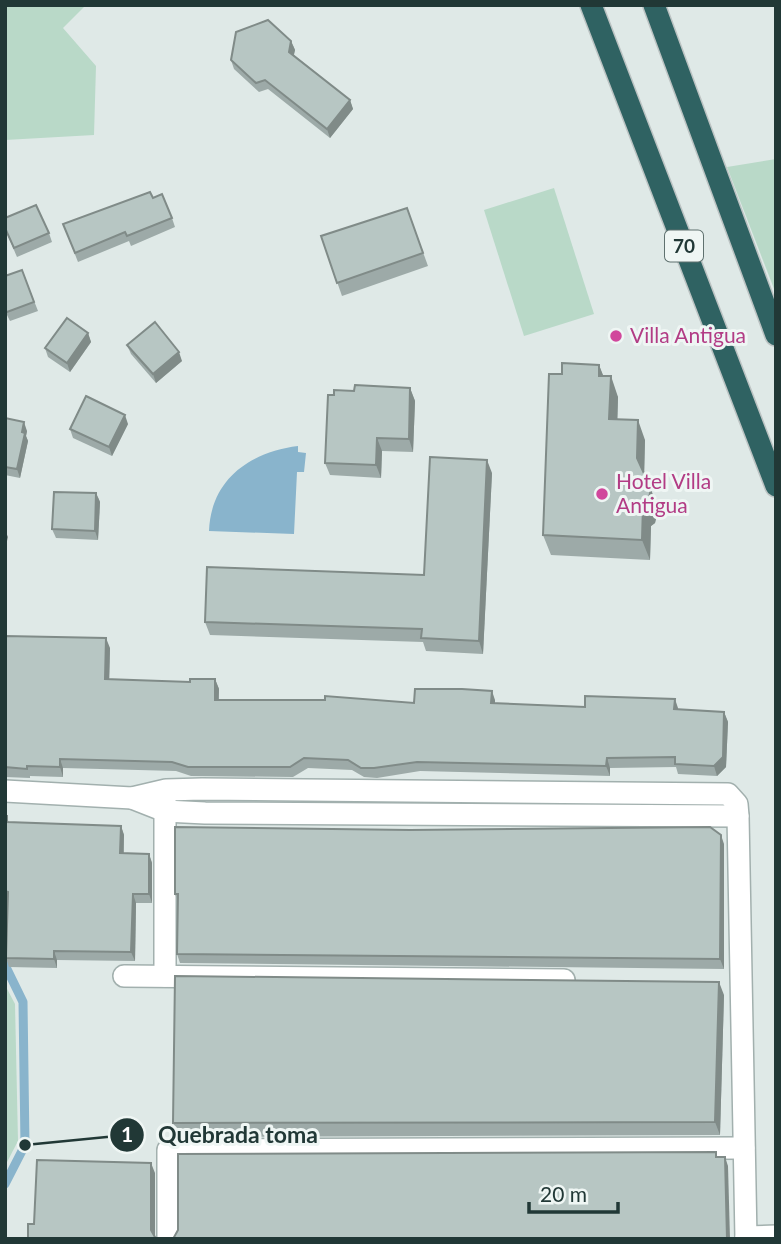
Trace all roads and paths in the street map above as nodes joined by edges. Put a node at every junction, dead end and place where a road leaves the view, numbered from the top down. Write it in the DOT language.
graph roads {
  1 [pos="591,5"];
  2 [pos="654,5"];
  3 [pos="776,335"];
  4 [pos="776,486"];
  5 [pos="166,790"];
  6 [pos="5,791"];
  7 [pos="132,798"];
  8 [pos="165,811"];
  9 [pos="738,816"];
  10 [pos="124,976"];
  11 [pos="165,976"];
  12 [pos="590,980"];
  13 [pos="744,1148"];
  14 [pos="776,1236"];
  15 [pos="746,1238"];
  16 [pos="168,1239"];
  1 -- 4 [label="highway, 70"];
  2 -- 3 [label="highway, 70"];
  5 -- 7 [label="street"];
  5 -- 8 [label="street"];
  5 -- 9 [label="street"];
  6 -- 7 [label="street"];
  7 -- 8 [label="street"];
  8 -- 9 [label="street"];
  8 -- 11 [label="street"];
  9 -- 13 [label="street"];
  10 -- 11 [label="street"];
  11 -- 12 [label="street"];
  13 -- 15 [label="street"];
  13 -- 16 [label="street"];
  14 -- 15 [label="street"];
}
